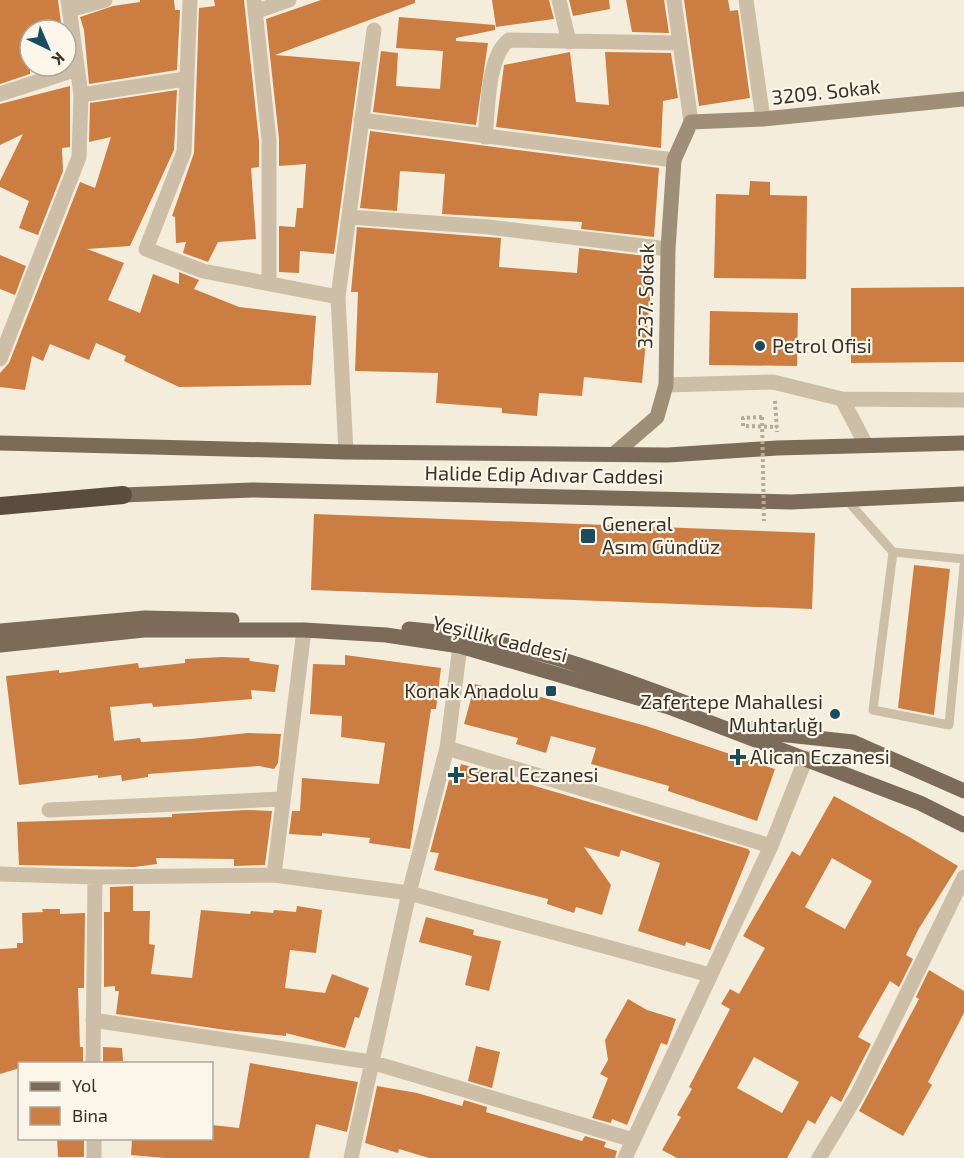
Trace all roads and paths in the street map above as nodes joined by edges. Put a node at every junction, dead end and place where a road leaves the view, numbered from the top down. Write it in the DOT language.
graph roads {
  1 [pos="105,0"];
  2 [pos="190,0"];
  3 [pos="289,0"];
  4 [pos="559,0"];
  5 [pos="674,0"];
  6 [pos="746,0"];
  7 [pos="68,5"];
  8 [pos="255,6"];
  9 [pos="374,30"];
  10 [pos="569,42"];
  11 [pos="679,43"];
  12 [pos="78,76"];
  13 [pos="49,78"];
  14 [pos="185,79"];
  15 [pos="0,94"];
  16 [pos="81,95"];
  17 [pos="964,99"];
  18 [pos="361,120"];
  19 [pos="763,120"];
  20 [pos="691,122"];
  21 [pos="485,137"];
  22 [pos="674,160"];
  23 [pos="349,217"];
  24 [pos="668,249"];
  25 [pos="269,283"];
  26 [pos="338,297"];
  27 [pos="0,359"];
  28 [pos="773,382"];
  29 [pos="666,384"];
  30 [pos="842,399"];
  31 [pos="964,400"];
  32 [pos="777,427"];
  33 [pos="0,443"];
  34 [pos="964,443"];
  35 [pos="866,446"];
  36 [pos="777,448"];
  37 [pos="345,452"];
  38 [pos="614,454"];
  39 [pos="964,494"];
  40 [pos="123,495"];
  41 [pos="0,496"];
  42 [pos="845,498"];
  43 [pos="0,506"];
  44 [pos="764,522"];
  45 [pos="893,552"];
  46 [pos="964,559"];
  47 [pos="964,566"];
  48 [pos="304,630"];
  49 [pos="0,631"];
  50 [pos="0,645"];
  51 [pos="460,646"];
  52 [pos="447,748"];
  53 [pos="806,758"];
  54 [pos="964,791"];
  55 [pos="281,799"];
  56 [pos="49,810"];
  57 [pos="964,825"];
  58 [pos="771,846"];
  59 [pos="0,874"];
  60 [pos="273,875"];
  61 [pos="95,877"];
  62 [pos="964,877"];
  63 [pos="410,893"];
  64 [pos="710,975"];
  65 [pos="93,1020"];
  66 [pos="93,1062"];
  67 [pos="370,1062"];
  68 [pos="94,1140"];
  69 [pos="633,1140"];
  70 [pos="94,1158"];
  71 [pos="351,1158"];
  72 [pos="625,1158"];
  73 [pos="819,1158"];
  1 -- 7 [label="street"];
  2 -- 14 [label="street"];
  3 -- 8 [label="street"];
  4 -- 10 [label="street"];
  5 -- 11 [label="street"];
  6 -- 19 [label="street"];
  8 -- 25 [label="street"];
  9 -- 18 [label="street"];
  10 -- 11 [label="street"];
  10 -- 21 [label="street"];
  11 -- 20 [label="street"];
  12 -- 16 [label="street"];
  13 -- 15 [label="street"];
  14 -- 16 [label="street"];
  14 -- 25 [label="street"];
  16 -- 27 [label="street"];
  17 -- 19 [label="main road, 3209. Sokak"];
  18 -- 21 [label="street"];
  18 -- 23 [label="street"];
  19 -- 20 [label="main road, 3209. Sokak"];
  20 -- 22 [label="main road, 3237. Sokak"];
  21 -- 22 [label="street"];
  22 -- 24 [label="main road, 3237. Sokak"];
  23 -- 24 [label="street"];
  23 -- 26 [label="street"];
  24 -- 29 [label="main road, 3237. Sokak"];
  25 -- 26 [label="street"];
  26 -- 37 [label="street"];
  28 -- 29 [label="street"];
  28 -- 30 [label="street"];
  28 -- 32 [label="path"];
  29 -- 38 [label="main road, 3237. Sokak"];
  30 -- 31 [label="street"];
  30 -- 35 [label="street"];
  32 -- 36 [label="path"];
  32 -- 44 [label="path, bridge"];
  33 -- 37 [label="main road, Halide Edip Adıvar Caddesi"];
  34 -- 35 [label="main road, Halide Edip Adıvar Caddesi"];
  35 -- 36 [label="main road, Halide Edip Adıvar Caddesi"];
  36 -- 38 [label="main road, Halide Edip Adıvar Caddesi"];
  37 -- 38 [label="main road, Halide Edip Adıvar Caddesi"];
  39 -- 42 [label="main road, Halide Edip Adıvar Caddesi"];
  40 -- 41 [label="highway"];
  40 -- 42 [label="main road, Halide Edip Adıvar Caddesi"];
  40 -- 43 [label="highway"];
  42 -- 45 [label="lane"];
  45 -- 46 [label="lane"];
  45 -- 47 [label="lane"];
  48 -- 50 [label="main road, Yeşillik Caddesi"];
  48 -- 51 [label="main road, Yeşillik Caddesi"];
  48 -- 55 [label="street"];
  49 -- 54 [label="main road, Yeşillik Caddesi"];
  51 -- 52 [label="street"];
  51 -- 53 [label="main road, Yeşillik Caddesi"];
  52 -- 58 [label="street"];
  52 -- 63 [label="street"];
  53 -- 57 [label="main road, Yeşillik Caddesi"];
  53 -- 58 [label="street"];
  55 -- 56 [label="street"];
  55 -- 60 [label="street"];
  58 -- 64 [label="street"];
  59 -- 61 [label="street"];
  60 -- 61 [label="street"];
  60 -- 63 [label="street"];
  61 -- 65 [label="street"];
  62 -- 73 [label="street"];
  63 -- 64 [label="street"];
  63 -- 67 [label="street"];
  64 -- 69 [label="street"];
  65 -- 66 [label="street"];
  65 -- 67 [label="street"];
  67 -- 69 [label="street"];
  67 -- 71 [label="street"];
  68 -- 70 [label="street"];
  69 -- 72 [label="street"];
}
